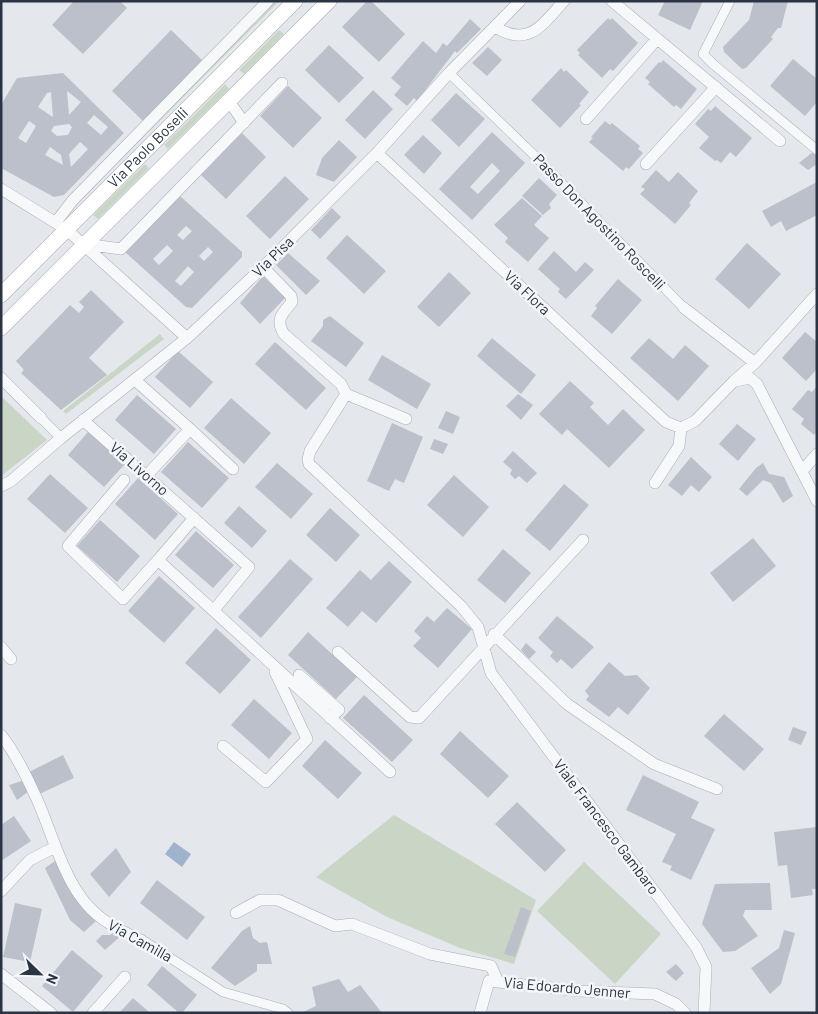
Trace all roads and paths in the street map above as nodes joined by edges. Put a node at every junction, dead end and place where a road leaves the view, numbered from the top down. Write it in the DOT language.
graph roads {
  1 [pos="268,1"];
  2 [pos="295,1"];
  3 [pos="329,1"];
  4 [pos="520,1"];
  5 [pos="564,1"];
  6 [pos="612,1"];
  7 [pos="730,1"];
  8 [pos="495,27"];
  9 [pos="658,39"];
  10 [pos="449,73"];
  11 [pos="282,83"];
  12 [pos="716,87"];
  13 [pos="230,101"];
  14 [pos="586,119"];
  15 [pos="244,123"];
  16 [pos="780,141"];
  17 [pos="817,150"];
  18 [pos="377,153"];
  19 [pos="646,164"];
  20 [pos="1,189"];
  21 [pos="61,226"];
  22 [pos="85,244"];
  23 [pos="263,267"];
  24 [pos="817,294"];
  25 [pos="1,295"];
  26 [pos="684,308"];
  27 [pos="1,328"];
  28 [pos="187,338"];
  29 [pos="755,363"];
  30 [pos="1,378"];
  31 [pos="135,380"];
  32 [pos="734,381"];
  33 [pos="346,394"];
  34 [pos="41,418"];
  35 [pos="406,419"];
  36 [pos="83,420"];
  37 [pos="681,428"];
  38 [pos="190,429"];
  39 [pos="61,438"];
  40 [pos="817,454"];
  41 [pos="233,469"];
  42 [pos="802,471"];
  43 [pos="147,475"];
  44 [pos="124,480"];
  45 [pos="655,483"];
  46 [pos="1,486"];
  47 [pos="817,501"];
  48 [pos="194,518"];
  49 [pos="583,540"];
  50 [pos="158,560"];
  51 [pos="214,610"];
  52 [pos="494,634"];
  53 [pos="1,647"];
  54 [pos="482,647"];
  55 [pos="338,652"];
  56 [pos="11,659"];
  57 [pos="272,666"];
  58 [pos="299,675"];
  59 [pos="330,718"];
  60 [pos="1,735"];
  61 [pos="223,746"];
  62 [pos="390,772"];
  63 [pos="717,789"];
  64 [pos="55,847"];
  65 [pos="1,890"];
  66 [pos="236,913"];
  67 [pos="114,926"];
  68 [pos="1,974"];
  69 [pos="125,977"];
  70 [pos="498,982"];
  71 [pos="51,1013"];
  72 [pos="93,1013"];
  73 [pos="288,1013"];
  74 [pos="480,1013"];
  75 [pos="685,1013"];
  76 [pos="704,1013"];
  1 -- 21 [label="street, Via Paolo Boselli"];
  2 -- 21 [label="main road, Via Paolo Boselli"];
  3 -- 13 [label="main road, Via Paolo Boselli"];
  4 -- 8 [label="street, Via Pisa"];
  5 -- 8 [label="street"];
  6 -- 9 [label="street"];
  7 -- 17 [label="street"];
  8 -- 10 [label="street, Via Pisa"];
  9 -- 12 [label="street"];
  9 -- 14 [label="street"];
  10 -- 18 [label="street, Via Pisa"];
  10 -- 26 [label="street, Passo Don Agostino Roscelli"];
  11 -- 15 [label="street"];
  12 -- 16 [label="street"];
  12 -- 19 [label="street"];
  13 -- 15 [label="street"];
  13 -- 22 [label="main road, Via Paolo Boselli"];
  15 -- 22 [label="street"];
  18 -- 23 [label="street, Via Pisa"];
  18 -- 37 [label="street, Via Flora"];
  20 -- 21 [label="street"];
  21 -- 22 [label="street"];
  21 -- 25 [label="main road, Via Paolo Boselli"];
  22 -- 27 [label="main road, Via Paolo Boselli"];
  22 -- 28 [label="street"];
  23 -- 28 [label="street, Via Pisa"];
  23 -- 33 [label="street"];
  24 -- 29 [label="street"];
  26 -- 29 [label="street, Passo Don Agostino Roscelli"];
  28 -- 31 [label="street, Via Pisa"];
  29 -- 32 [label="street"];
  30 -- 34 [label="street"];
  31 -- 36 [label="street, Via Pisa"];
  31 -- 38 [label="street"];
  32 -- 37 [label="street"];
  32 -- 42 [label="street"];
  33 -- 35 [label="street"];
  33 -- 54 [label="street, Viale Francesco Gambaro"];
  34 -- 39 [label="street"];
  36 -- 39 [label="street, Via Pisa"];
  36 -- 43 [label="street, Via Livorno"];
  37 -- 45 [label="street"];
  38 -- 41 [label="street"];
  38 -- 43 [label="street"];
  39 -- 46 [label="street, Via Pisa"];
  40 -- 42 [label="street"];
  42 -- 47 [label="street"];
  43 -- 48 [label="street, Via Livorno"];
  44 -- 50 [label="street, Via Livorno"];
  48 -- 50 [label="street, Via Livorno"];
  48 -- 51 [label="street, Via Livorno"];
  49 -- 52 [label="street"];
  50 -- 51 [label="street"];
  51 -- 57 [label="street"];
  52 -- 54 [label="street"];
  52 -- 63 [label="street"];
  53 -- 56 [label="street"];
  54 -- 55 [label="street"];
  54 -- 76 [label="street, Viale Francesco Gambaro"];
  57 -- 59 [label="street"];
  57 -- 61 [label="street"];
  58 -- 59 [label="street"];
  59 -- 62 [label="street"];
  60 -- 64 [label="street, Via Camilla"];
  64 -- 65 [label="street"];
  64 -- 67 [label="street, Via Camilla"];
  66 -- 70 [label="street"];
  67 -- 73 [label="street, Via Camilla"];
  68 -- 71 [label="street"];
  69 -- 72 [label="street"];
  70 -- 74 [label="street, Via Edoardo Jenner"];
  70 -- 75 [label="street, Via Edoardo Jenner"];
}
